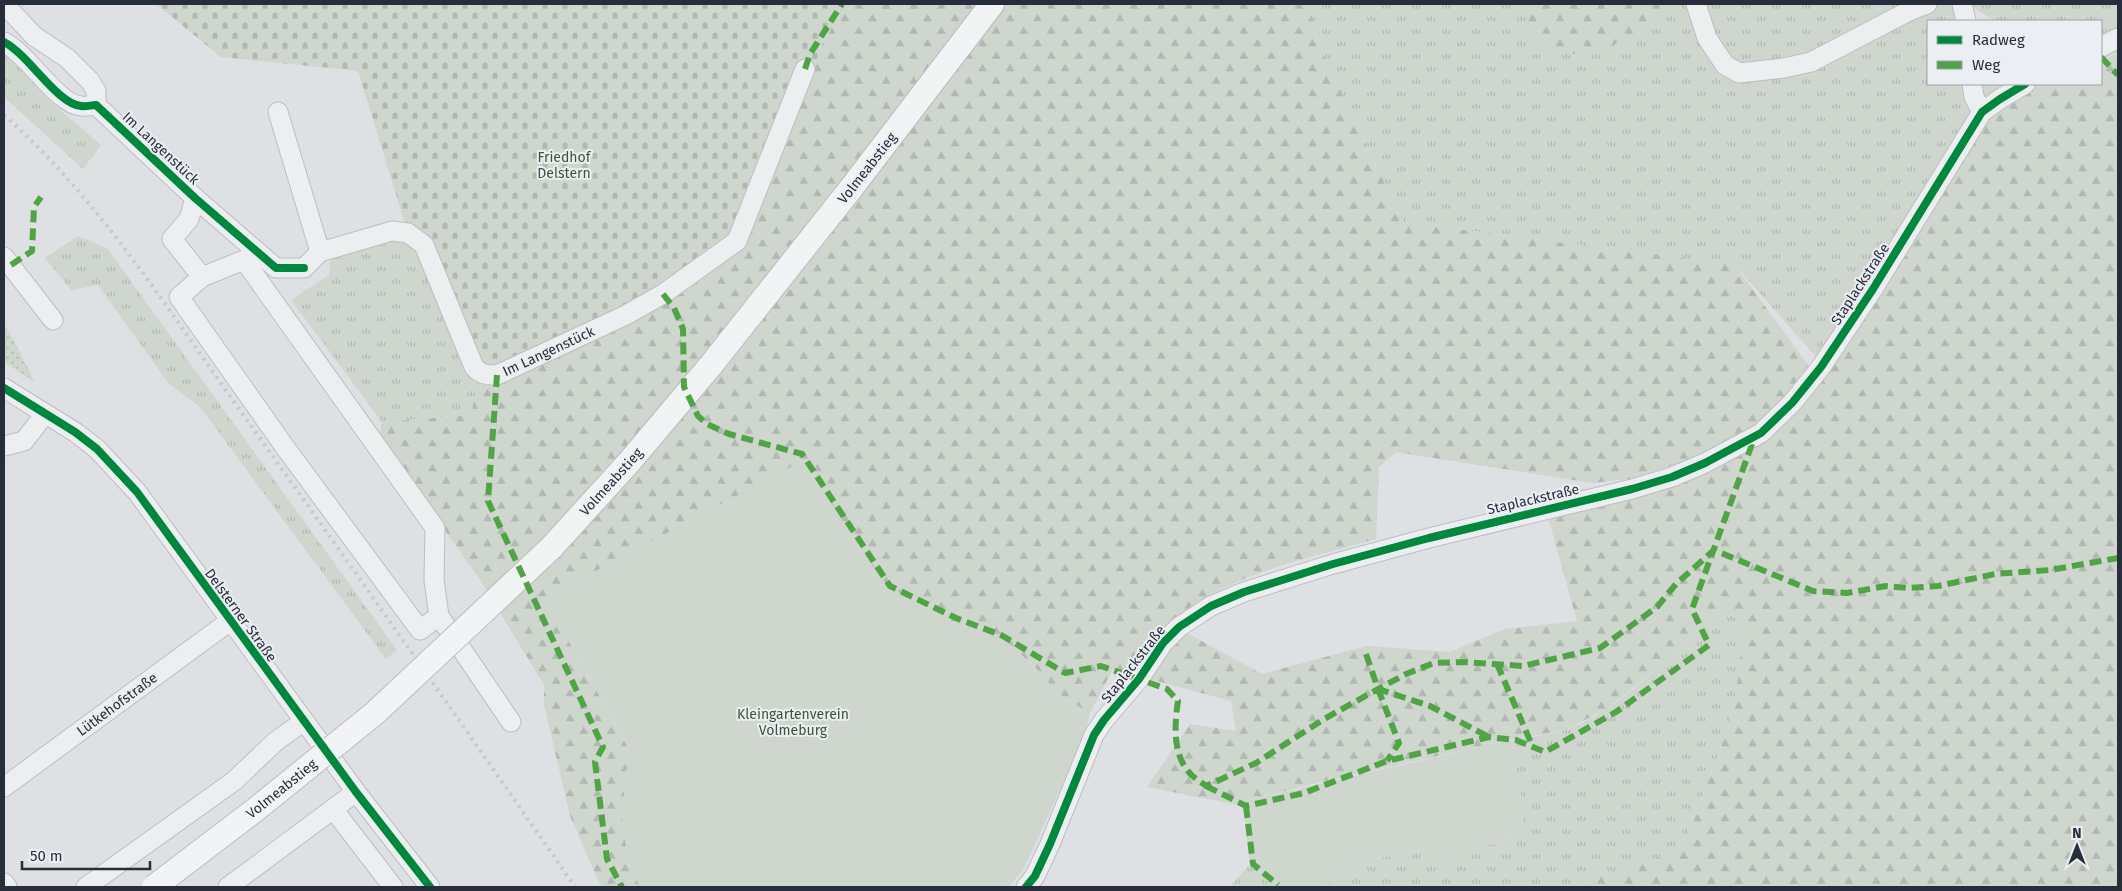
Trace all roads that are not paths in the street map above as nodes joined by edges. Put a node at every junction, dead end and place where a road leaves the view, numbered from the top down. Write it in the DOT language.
graph roads {
  1 [pos="4,4"];
  2 [pos="992,4"];
  3 [pos="1696,4"];
  4 [pos="1927,4"];
  5 [pos="1962,4"];
  6 [pos="1966,20"];
  7 [pos="2118,38"];
  8 [pos="4,42"];
  9 [pos="2102,46"];
  10 [pos="805,69"];
  11 [pos="1972,85"];
  12 [pos="2023,85"];
  13 [pos="96,105"];
  14 [pos="278,112"];
  15 [pos="1982,112"];
  16 [pos="195,198"];
  17 [pos="320,252"];
  18 [pos="4,257"];
  19 [pos="202,277"];
  20 [pos="53,320"];
  21 [pos="4,388"];
  22 [pos="45,414"];
  23 [pos="4,446"];
  24 [pos="439,616"];
  25 [pos="230,621"];
  26 [pos="304,722"];
  27 [pos="510,722"];
  28 [pos="4,787"];
  29 [pos="356,792"];
  30 [pos="334,809"];
  31 [pos="4,883"];
  32 [pos="7,887"];
  33 [pos="86,887"];
  34 [pos="154,887"];
  35 [pos="228,887"];
  36 [pos="393,887"];
  37 [pos="430,887"];
  38 [pos="1026,887"];
  1 -- 13 [label="street"];
  2 -- 34 [label="main road, Volmeabstieg, bridge"];
  3 -- 4 [label="street"];
  5 -- 6 [label="street"];
  7 -- 9 [label="street"];
  8 -- 13 [label="street"];
  10 -- 17 [label="street, Im Langenstück"];
  11 -- 15 [label="street"];
  12 -- 15 [label="street, Staplackstraße"];
  13 -- 16 [label="street, Im Langenstück"];
  14 -- 17 [label="street"];
  15 -- 38 [label="street, Staplackstraße"];
  16 -- 17 [label="street, Im Langenstück"];
  16 -- 19 [label="street"];
  18 -- 20 [label="street"];
  19 -- 24 [label="street"];
  19 -- 24 [label="street"];
  21 -- 22 [label="street, Delsterner Straße"];
  22 -- 23 [label="street"];
  22 -- 25 [label="street, Delsterner Straße"];
  24 -- 27 [label="street"];
  25 -- 26 [label="street, Delsterner Straße"];
  25 -- 28 [label="street, Lütkehofstraße"];
  26 -- 29 [label="street, Delsterner Straße"];
  26 -- 33 [label="street"];
  29 -- 30 [label="street"];
  29 -- 37 [label="street, Delsterner Straße"];
  30 -- 35 [label="street"];
  30 -- 36 [label="street"];
  31 -- 32 [label="street"];
}
